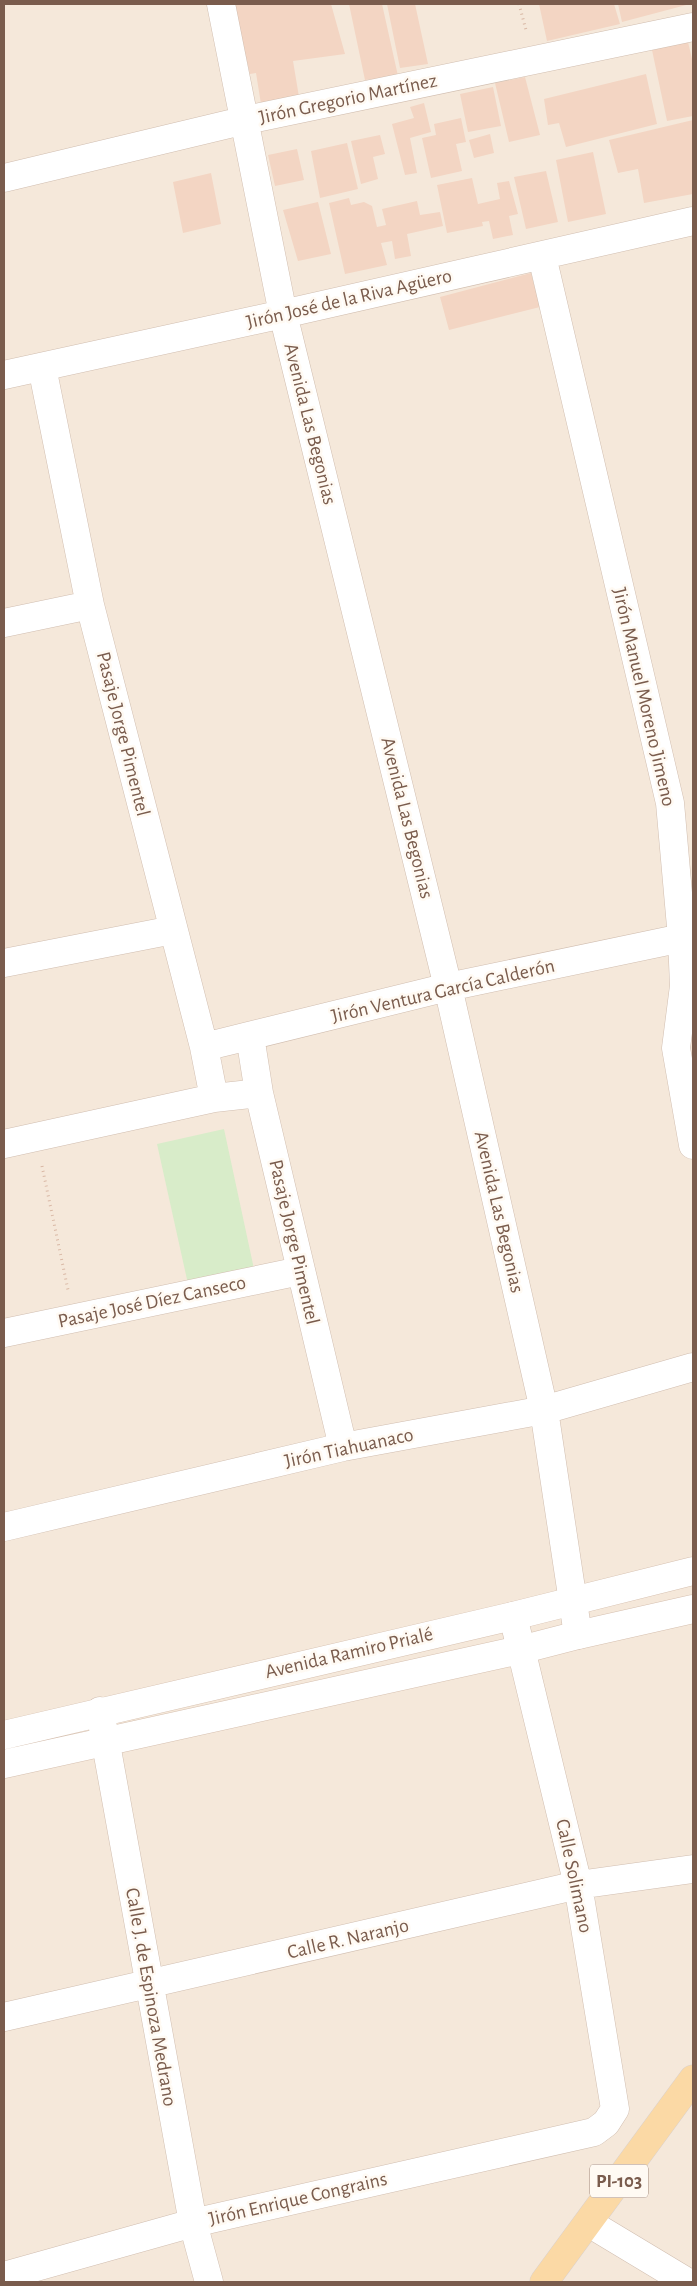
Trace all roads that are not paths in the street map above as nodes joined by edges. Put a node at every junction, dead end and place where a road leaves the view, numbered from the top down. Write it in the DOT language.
graph roads {
  1 [pos="221,4"];
  2 [pos="693,27"];
  3 [pos="246,120"];
  4 [pos="4,178"];
  5 [pos="693,220"];
  6 [pos="542,256"];
  7 [pos="284,314"];
  8 [pos="42,367"];
  9 [pos="4,375"];
  10 [pos="90,605"];
  11 [pos="4,623"];
  12 [pos="682,800"];
  13 [pos="173,930"];
  14 [pos="682,938"];
  15 [pos="4,963"];
  16 [pos="688,985"];
  17 [pos="448,987"];
  18 [pos="250,1036"];
  19 [pos="204,1046"];
  20 [pos="259,1093"];
  21 [pos="214,1098"];
  22 [pos="4,1144"];
  23 [pos="693,1145"];
  24 [pos="300,1271"];
  25 [pos="4,1334"];
  26 [pos="693,1367"];
  27 [pos="544,1410"];
  28 [pos="343,1447"];
  29 [pos="4,1527"];
  30 [pos="693,1571"];
  31 [pos="571,1600"];
  32 [pos="693,1609"];
  33 [pos="513,1616"];
  34 [pos="578,1635"];
  35 [pos="520,1650"];
  36 [pos="100,1711"];
  37 [pos="4,1735"];
  38 [pos="106,1739"];
  39 [pos="4,1764"];
  40 [pos="693,1869"];
  41 [pos="578,1886"];
  42 [pos="148,1986"];
  43 [pos="4,2017"];
  44 [pos="693,2079"];
  45 [pos="594,2132"];
  46 [pos="589,2222"];
  47 [pos="193,2223"];
  48 [pos="14,2277"];
  49 [pos="686,2277"];
  50 [pos="209,2282"];
  51 [pos="544,2282"];
  1 -- 3 [label="street, Avenida Las Begonias"];
  2 -- 3 [label="street, Jirón Gregorio Martínez"];
  3 -- 4 [label="street, Jirón Gregorio Martínez"];
  3 -- 7 [label="street, Avenida Las Begonias"];
  5 -- 6 [label="street, Jirón José de la Riva Agüero"];
  6 -- 7 [label="street, Jirón José de la Riva Agüero"];
  6 -- 12 [label="street, Jirón Manuel Moreno Jimeno"];
  7 -- 8 [label="street, Jirón José de la Riva Agüero"];
  7 -- 17 [label="street, Avenida Las Begonias"];
  8 -- 9 [label="street, Jirón José de la Riva Agüero"];
  8 -- 10 [label="street, Pasaje Jorge Pimentel"];
  10 -- 11 [label="street"];
  10 -- 13 [label="street, Pasaje Jorge Pimentel"];
  12 -- 14 [label="street, Jirón Manuel Moreno Jimeno"];
  13 -- 15 [label="street"];
  13 -- 19 [label="street, Pasaje Jorge Pimentel"];
  14 -- 16 [label="street, Jirón Manuel Moreno Jimeno"];
  14 -- 17 [label="street, Jirón Ventura García Calderón"];
  16 -- 23 [label="street, Jirón Manuel Moreno Jimeno"];
  17 -- 18 [label="street, Jirón Ventura García Calderón"];
  17 -- 27 [label="street, Avenida Las Begonias"];
  18 -- 19 [label="street, Jirón Ventura García Calderón"];
  18 -- 20 [label="street, Pasaje Jorge Pimentel"];
  19 -- 21 [label="street, Pasaje Jorge Pimentel"];
  20 -- 21 [label="street"];
  20 -- 24 [label="street, Pasaje Jorge Pimentel"];
  21 -- 22 [label="street"];
  24 -- 25 [label="street, Pasaje José Díez Canseco"];
  24 -- 28 [label="street, Pasaje Jorge Pimentel"];
  26 -- 27 [label="street, Jirón Tiahuanaco"];
  27 -- 28 [label="street, Jirón Tiahuanaco"];
  27 -- 31 [label="street, Avenida Las Begonias"];
  28 -- 29 [label="street, Jirón Tiahuanaco"];
  30 -- 31 [label="street, Avenida Ramiro Prialé"];
  31 -- 33 [label="street, Avenida Ramiro Prialé"];
  31 -- 34 [label="street, Avenida Las Begonias"];
  32 -- 34 [label="street, Avenida Ramiro Prialé"];
  33 -- 35 [label="street, Calle Solimano"];
  33 -- 36 [label="street, Avenida Ramiro Prialé"];
  34 -- 35 [label="street, Avenida Ramiro Prialé"];
  35 -- 38 [label="street, Avenida Ramiro Prialé"];
  35 -- 41 [label="street, Calle Solimano"];
  36 -- 37 [label="street, Avenida Ramiro Prialé"];
  36 -- 38 [label="street, Calle J. de Espinoza Medrano"];
  38 -- 39 [label="street, Avenida Ramiro Prialé"];
  38 -- 42 [label="street, Calle J. de Espinoza Medrano"];
  40 -- 41 [label="street, Calle R. Naranjo"];
  41 -- 42 [label="street, Calle R. Naranjo"];
  41 -- 45 [label="street, Calle Solimano"];
  42 -- 43 [label="street, Calle R. Naranjo"];
  42 -- 47 [label="street, Calle J. de Espinoza Medrano"];
  44 -- 46 [label="main road, PI-103"];
  45 -- 47 [label="street, Jirón Enrique Congrains"];
  46 -- 49 [label="street"];
  46 -- 51 [label="main road, PI-103"];
  47 -- 48 [label="street, Jirón Enrique Congrains"];
  47 -- 50 [label="street, Calle J. de Espinoza Medrano"];
}
